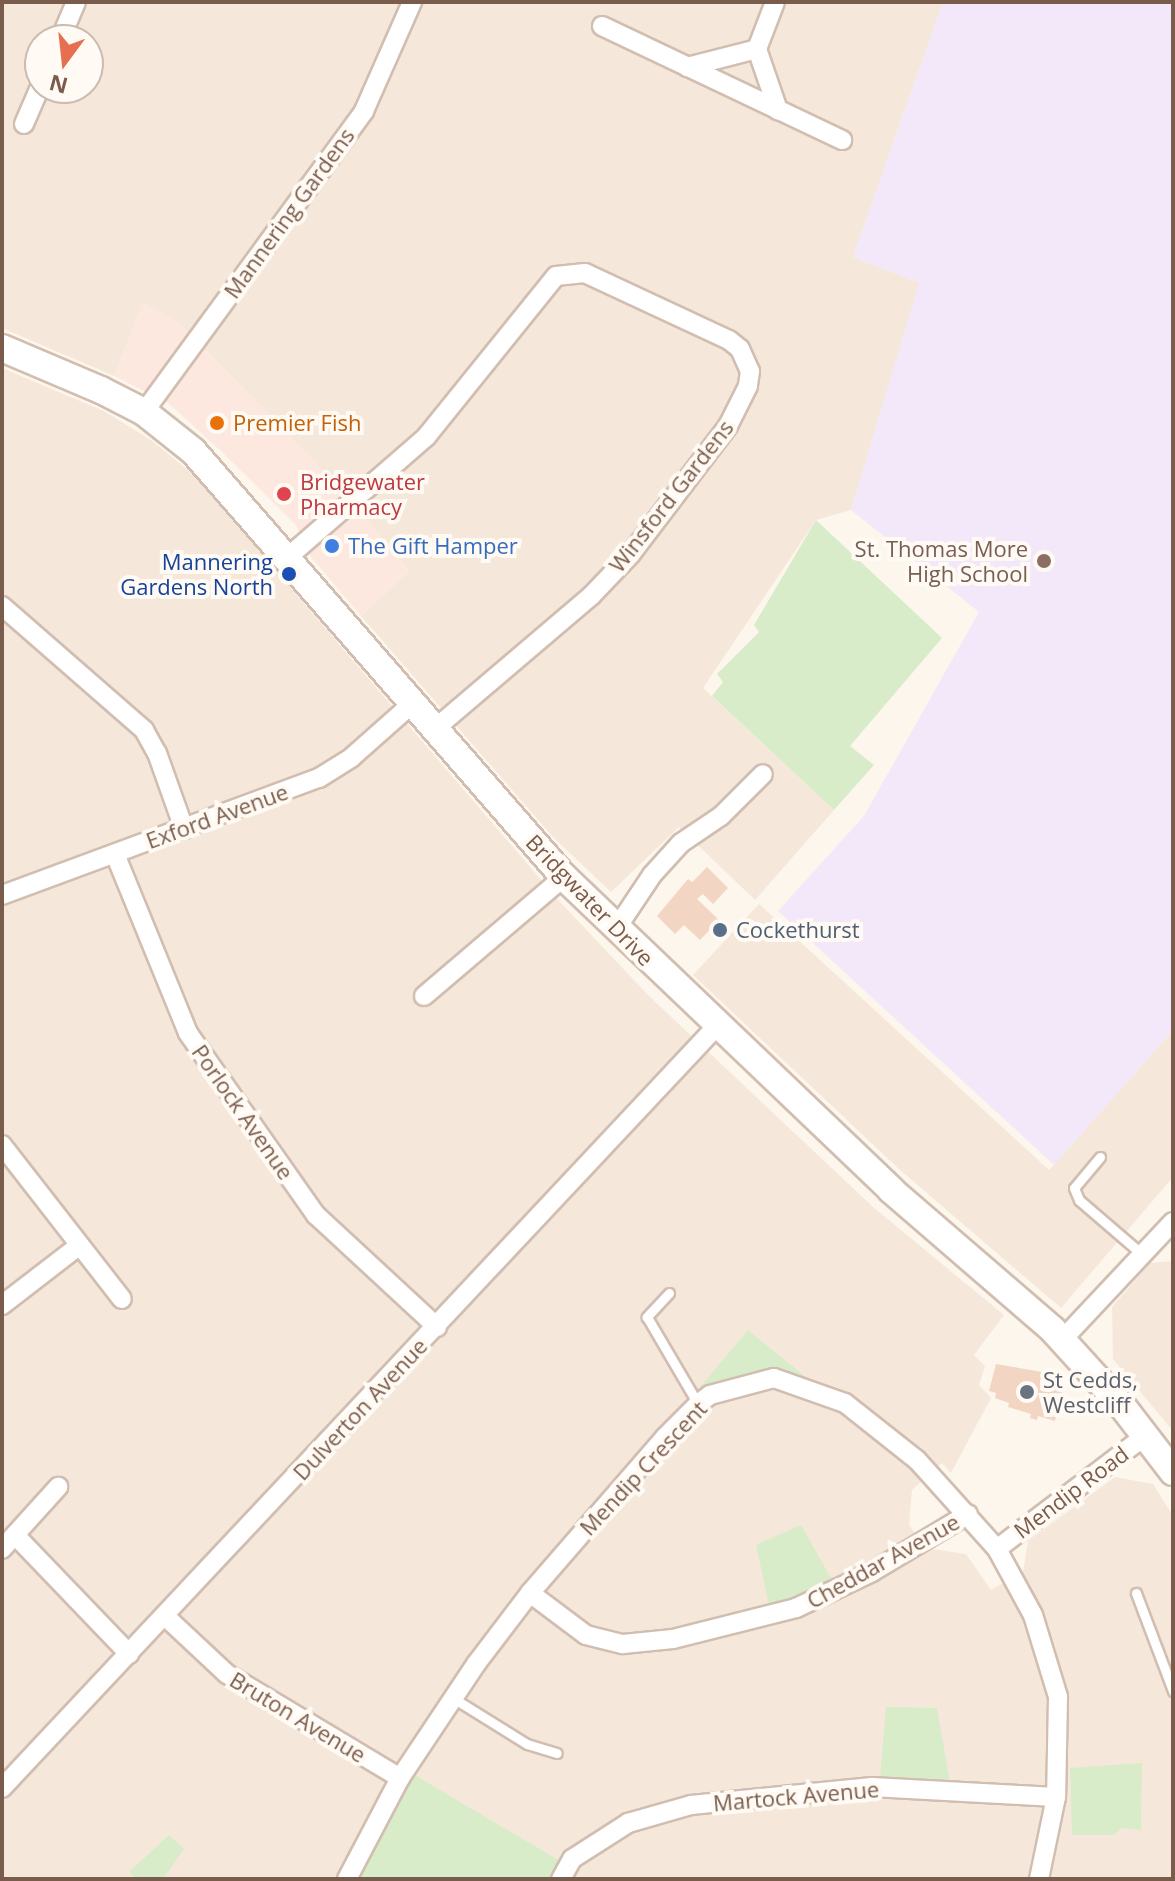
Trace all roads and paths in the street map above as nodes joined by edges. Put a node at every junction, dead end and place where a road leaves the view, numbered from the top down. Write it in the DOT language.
graph roads {
  1 [pos="76,2"];
  2 [pos="412,2"];
  3 [pos="775,2"];
  4 [pos="67,24"];
  5 [pos="602,26"];
  6 [pos="757,49"];
  7 [pos="687,67"];
  8 [pos="33,104"];
  9 [pos="778,110"];
  10 [pos="24,124"];
  11 [pos="842,140"];
  12 [pos="2,348"];
  13 [pos="144,412"];
  14 [pos="288,557"];
  15 [pos="2,606"];
  16 [pos="413,703"];
  17 [pos="435,729"];
  18 [pos="763,774"];
  19 [pos="184,829"];
  20 [pos="115,854"];
  21 [pos="564,877"];
  22 [pos="2,895"];
  23 [pos="616,929"];
  24 [pos="424,996"];
  25 [pos="716,1027"];
  26 [pos="2,1145"];
  27 [pos="1100,1157"];
  28 [pos="1173,1222"];
  29 [pos="80,1245"];
  30 [pos="1143,1255"];
  31 [pos="669,1293"];
  32 [pos="122,1299"];
  33 [pos="2,1305"];
  34 [pos="437,1327"];
  35 [pos="1062,1340"];
  36 [pos="698,1404"];
  37 [pos="1146,1435"];
  38 [pos="1173,1472"];
  39 [pos="58,1487"];
  40 [pos="968,1514"];
  41 [pos="15,1535"];
  42 [pos="2,1549"];
  43 [pos="997,1549"];
  44 [pos="530,1593"];
  45 [pos="1136,1593"];
  46 [pos="166,1617"];
  47 [pos="129,1654"];
  48 [pos="1173,1691"];
  49 [pos="453,1698"];
  50 [pos="557,1753"];
  51 [pos="400,1778"];
  52 [pos="2,1788"];
  53 [pos="1056,1797"];
  54 [pos="347,1879"];
  55 [pos="561,1879"];
  56 [pos="1039,1879"];
  1 -- 4 [label="street"];
  2 -- 13 [label="street, Mannering Gardens"];
  3 -- 6 [label="street"];
  5 -- 7 [label="street"];
  6 -- 7 [label="street"];
  6 -- 9 [label="street"];
  7 -- 9 [label="street"];
  8 -- 10 [label="street"];
  9 -- 11 [label="street"];
  12 -- 13 [label="street, Bridgwater Drive"];
  13 -- 14 [label="street, Bridgwater Drive"];
  14 -- 16 [label="street, Bridgwater Drive"];
  14 -- 17 [label="street, Winsford Gardens"];
  15 -- 19 [label="street"];
  16 -- 17 [label="street, Bridgwater Drive"];
  16 -- 19 [label="street, Exford Avenue"];
  17 -- 21 [label="street, Bridgwater Drive"];
  18 -- 23 [label="street"];
  19 -- 20 [label="street, Exford Avenue"];
  20 -- 22 [label="street, Exford Avenue"];
  20 -- 34 [label="street, Porlock Avenue"];
  21 -- 23 [label="street, Bridgwater Drive"];
  21 -- 24 [label="street"];
  23 -- 25 [label="street, Bridgwater Drive"];
  25 -- 34 [label="street, Dulverton Avenue"];
  25 -- 35 [label="street, Bridgwater Drive"];
  26 -- 29 [label="street"];
  27 -- 30 [label="lane"];
  28 -- 30 [label="street"];
  29 -- 32 [label="street"];
  29 -- 33 [label="street"];
  30 -- 35 [label="street"];
  31 -- 36 [label="lane"];
  34 -- 46 [label="street, Dulverton Avenue"];
  35 -- 37 [label="street, Bridgwater Drive"];
  36 -- 40 [label="street, Mendip Crescent"];
  36 -- 44 [label="street, Mendip Crescent"];
  37 -- 38 [label="street, Bridgwater Drive"];
  37 -- 43 [label="street, Mendip Road"];
  39 -- 41 [label="street"];
  40 -- 43 [label="street, Mendip Crescent"];
  40 -- 44 [label="street, Cheddar Avenue"];
  41 -- 42 [label="street"];
  41 -- 47 [label="street"];
  43 -- 53 [label="street, Mendip Crescent"];
  44 -- 49 [label="street, Mendip Crescent"];
  45 -- 48 [label="lane"];
  46 -- 47 [label="street, Dulverton Avenue"];
  46 -- 51 [label="street, Bruton Avenue"];
  47 -- 52 [label="street, Dulverton Avenue"];
  49 -- 50 [label="lane"];
  49 -- 51 [label="street, Mendip Crescent"];
  51 -- 54 [label="street, Mendip Crescent"];
  53 -- 55 [label="street, Martock Avenue"];
  53 -- 56 [label="street, Mendip Crescent"];
}
